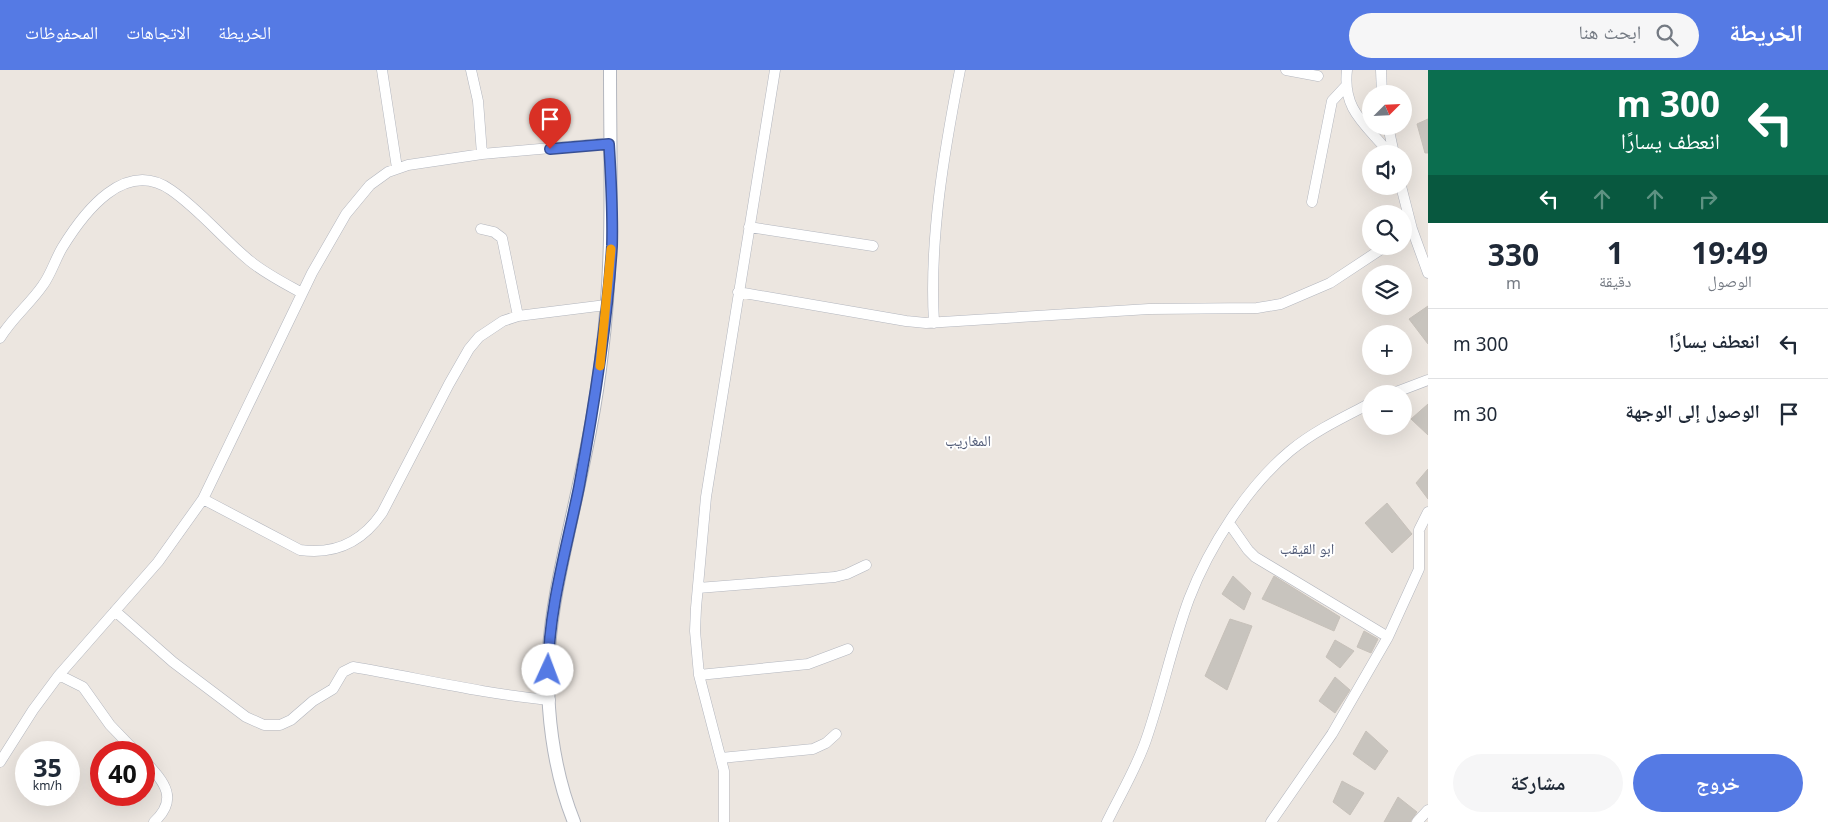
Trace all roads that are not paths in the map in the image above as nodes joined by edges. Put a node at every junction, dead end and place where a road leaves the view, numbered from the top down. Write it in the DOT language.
graph roads {
  1 [pos="382,70"];
  2 [pos="471,70"];
  3 [pos="610,70"];
  4 [pos="774,70"];
  5 [pos="960,70"];
  6 [pos="1286,70"];
  7 [pos="1347,70"];
  8 [pos="1380,70"];
  9 [pos="1318,76"];
  10 [pos="1381,85"];
  11 [pos="1345,87"];
  12 [pos="609,144"];
  13 [pos="1383,145"];
  14 [pos="482,154"];
  15 [pos="398,168"];
  16 [pos="1312,202"];
  17 [pos="749,227"];
  18 [pos="481,230"];
  19 [pos="1412,239"];
  20 [pos="873,246"];
  21 [pos="1372,255"];
  22 [pos="1428,273"];
  23 [pos="738,292"];
  24 [pos="302,293"];
  25 [pos="606,305"];
  26 [pos="518,316"];
  27 [pos="934,323"];
  28 [pos="0,338"];
  29 [pos="1428,380"];
  30 [pos="1412,386"];
  31 [pos="1362,408"];
  32 [pos="203,499"];
  33 [pos="1428,512"];
  34 [pos="1229,523"];
  35 [pos="866,565"];
  36 [pos="698,588"];
  37 [pos="115,611"];
  38 [pos="1388,637"];
  39 [pos="848,649"];
  40 [pos="699,674"];
  41 [pos="59,675"];
  42 [pos="550,700"];
  43 [pos="836,734"];
  44 [pos="125,741"];
  45 [pos="721,758"];
  46 [pos="0,762"];
  47 [pos="155,774"];
  48 [pos="1428,810"];
  49 [pos="154,822"];
  50 [pos="574,822"];
  51 [pos="724,822"];
  52 [pos="1107,822"];
  53 [pos="1271,822"];
  54 [pos="1417,822"];
  1 -- 15 [label="street"];
  2 -- 14 [label="street"];
  3 -- 12 [label="street"];
  4 -- 17 [label="street"];
  5 -- 27 [label="street"];
  6 -- 9 [label="street"];
  7 -- 11 [label="street"];
  8 -- 10 [label="street"];
  11 -- 13 [label="street"];
  11 -- 16 [label="street"];
  12 -- 14 [label="street"];
  12 -- 25 [label="street"];
  14 -- 15 [label="street"];
  15 -- 24 [label="street"];
  17 -- 20 [label="street"];
  17 -- 23 [label="street"];
  18 -- 26 [label="street"];
  19 -- 22 [label="street"];
  21 -- 27 [label="street"];
  23 -- 27 [label="street"];
  23 -- 36 [label="street"];
  24 -- 28 [label="street"];
  24 -- 32 [label="street"];
  25 -- 26 [label="street"];
  25 -- 42 [label="street"];
  26 -- 32 [label="street"];
  29 -- 30 [label="street"];
  31 -- 34 [label="street"];
  32 -- 37 [label="street"];
  33 -- 38 [label="street"];
  34 -- 38 [label="street"];
  34 -- 52 [label="street"];
  35 -- 36 [label="street"];
  36 -- 40 [label="street"];
  37 -- 41 [label="street"];
  37 -- 42 [label="street"];
  38 -- 53 [label="street"];
  39 -- 40 [label="street"];
  40 -- 45 [label="street"];
  41 -- 44 [label="street"];
  41 -- 46 [label="street"];
  42 -- 50 [label="street"];
  43 -- 45 [label="street"];
  45 -- 51 [label="street"];
  47 -- 49 [label="street"];
  48 -- 54 [label="street"];
}
